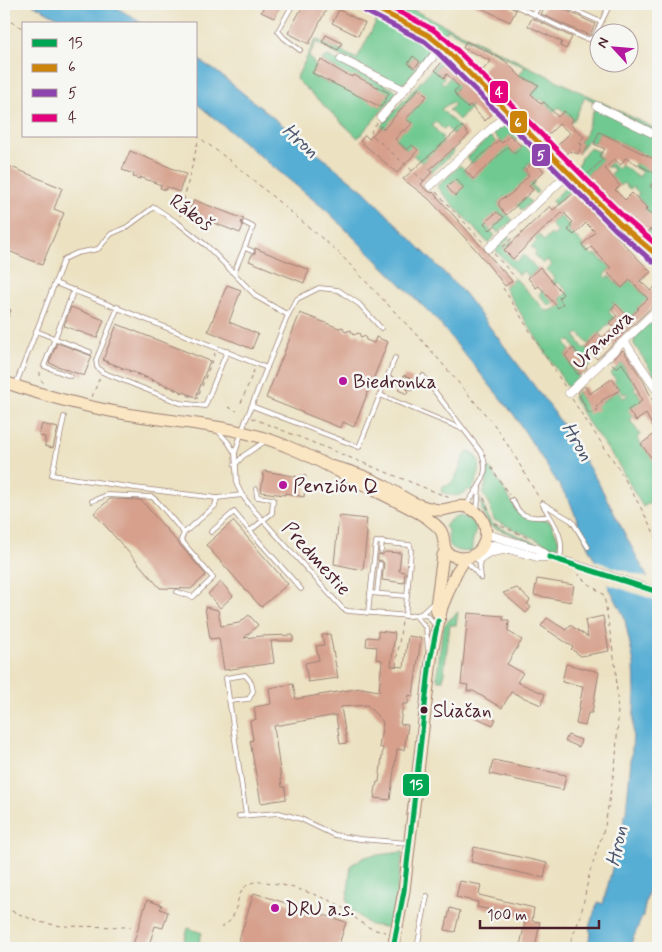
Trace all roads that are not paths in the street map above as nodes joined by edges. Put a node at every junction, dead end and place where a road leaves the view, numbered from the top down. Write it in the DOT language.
graph roads {
  1 [pos="293,4"];
  2 [pos="368,4"];
  3 [pos="512,4"];
  4 [pos="540,4"];
  5 [pos="561,4"];
  6 [pos="610,4"];
  7 [pos="534,14"];
  8 [pos="601,22"];
  9 [pos="590,38"];
  10 [pos="442,46"];
  11 [pos="300,50"];
  12 [pos="341,59"];
  13 [pos="404,90"];
  14 [pos="597,106"];
  15 [pos="509,112"];
  16 [pos="381,118"];
  17 [pos="658,136"];
  18 [pos="569,173"];
  19 [pos="430,186"];
  20 [pos="245,223"];
  21 [pos="244,248"];
  22 [pos="489,248"];
  23 [pos="252,251"];
  24 [pos="658,256"];
  25 [pos="234,273"];
  26 [pos="55,283"];
  27 [pos="74,290"];
  28 [pos="118,307"];
  29 [pos="658,310"];
  30 [pos="288,315"];
  31 [pos="381,328"];
  32 [pos="36,331"];
  33 [pos="55,340"];
  34 [pos="624,341"];
  35 [pos="227,351"];
  36 [pos="90,352"];
  37 [pos="395,358"];
  38 [pos="267,368"];
  39 [pos="70,376"];
  40 [pos="387,377"];
  41 [pos="4,382"];
  42 [pos="401,383"];
  43 [pos="16,386"];
  44 [pos="410,387"];
  45 [pos="658,392"];
  46 [pos="568,393"];
  47 [pos="380,395"];
  48 [pos="252,406"];
  49 [pos="64,417"];
  50 [pos="212,426"];
  51 [pos="465,430"];
  52 [pos="242,431"];
  53 [pos="268,439"];
  54 [pos="234,453"];
  55 [pos="235,465"];
  56 [pos="479,488"];
  57 [pos="256,489"];
  58 [pos="242,495"];
  59 [pos="217,498"];
  60 [pos="512,500"];
  61 [pos="92,502"];
  62 [pos="414,507"];
  63 [pos="464,509"];
  64 [pos="477,512"];
  65 [pos="446,516"];
  66 [pos="549,516"];
  67 [pos="263,520"];
  68 [pos="486,527"];
  69 [pos="250,531"];
  70 [pos="437,531"];
  71 [pos="212,532"];
  72 [pos="184,533"];
  73 [pos="382,542"];
  74 [pos="588,547"];
  75 [pos="508,549"];
  76 [pos="382,551"];
  77 [pos="443,556"];
  78 [pos="549,557"];
  79 [pos="469,558"];
  80 [pos="560,559"];
  81 [pos="380,564"];
  82 [pos="301,589"];
  83 [pos="177,592"];
  84 [pos="370,592"];
  85 [pos="658,592"];
  86 [pos="377,593"];
  87 [pos="407,596"];
  88 [pos="439,604"];
  89 [pos="368,613"];
  90 [pos="420,614"];
  91 [pos="415,615"];
  92 [pos="404,616"];
  93 [pos="437,624"];
  94 [pos="430,661"];
  95 [pos="229,701"];
  96 [pos="246,815"];
  97 [pos="240,816"];
  98 [pos="410,844"];
  99 [pos="427,896"];
  100 [pos="393,948"];
  101 [pos="417,948"];
  1 -- 11 [label="lane"];
  2 -- 10 [label="street"];
  3 -- 7 [label="lane"];
  4 -- 7 [label="lane"];
  5 -- 8 [label="lane"];
  6 -- 8 [label="lane"];
  7 -- 9 [label="lane"];
  10 -- 13 [label="street"];
  10 -- 15 [label="street"];
  12 -- 13 [label="street"];
  13 -- 16 [label="street"];
  14 -- 17 [label="street"];
  15 -- 18 [label="street"];
  15 -- 19 [label="street"];
  18 -- 22 [label="street"];
  18 -- 24 [label="street"];
  20 -- 21 [label="lane"];
  21 -- 23 [label="lane"];
  21 -- 25 [label="lane"];
  25 -- 26 [label="lane, Rákoš"];
  25 -- 30 [label="lane, Rákoš"];
  26 -- 27 [label="lane"];
  26 -- 32 [label="lane"];
  27 -- 28 [label="lane"];
  27 -- 33 [label="lane"];
  28 -- 35 [label="lane"];
  28 -- 35 [label="lane"];
  29 -- 34 [label="street, Uramova"];
  30 -- 31 [label="lane"];
  30 -- 38 [label="lane"];
  32 -- 33 [label="lane"];
  32 -- 43 [label="lane"];
  33 -- 36 [label="lane"];
  33 -- 39 [label="lane"];
  34 -- 45 [label="street"];
  34 -- 46 [label="street, Uramova"];
  35 -- 38 [label="lane"];
  37 -- 40 [label="lane"];
  38 -- 48 [label="lane"];
  40 -- 42 [label="lane"];
  40 -- 47 [label="lane"];
  41 -- 43 [label="street"];
  43 -- 50 [label="street"];
  44 -- 51 [label="lane"];
  47 -- 48 [label="lane"];
  47 -- 51 [label="lane"];
  48 -- 52 [label="lane"];
  49 -- 59 [label="lane"];
  50 -- 52 [label="street"];
  50 -- 54 [label="lane"];
  51 -- 56 [label="lane"];
  52 -- 53 [label="street"];
  52 -- 54 [label="lane, Predmestie"];
  53 -- 55 [label="lane"];
  53 -- 62 [label="street"];
  54 -- 55 [label="lane, Predmestie"];
  55 -- 58 [label="lane, Predmestie"];
  56 -- 63 [label="lane"];
  56 -- 64 [label="lane"];
  57 -- 67 [label="lane"];
  58 -- 59 [label="lane"];
  58 -- 67 [label="lane, Predmestie"];
  59 -- 72 [label="lane"];
  60 -- 66 [label="lane"];
  61 -- 72 [label="lane"];
  62 -- 63 [label="street"];
  62 -- 65 [label="street"];
  62 -- 70 [label="street"];
  63 -- 64 [label="street"];
  63 -- 65 [label="street"];
  63 -- 68 [label="street"];
  64 -- 68 [label="street"];
  65 -- 70 [label="street"];
  66 -- 74 [label="lane"];
  66 -- 80 [label="lane"];
  67 -- 69 [label="lane"];
  67 -- 89 [label="lane, Predmestie"];
  68 -- 78 [label="street"];
  68 -- 79 [label="street"];
  69 -- 71 [label="lane"];
  69 -- 82 [label="lane"];
  70 -- 77 [label="street"];
  70 -- 79 [label="street"];
  72 -- 83 [label="lane"];
  73 -- 76 [label="lane"];
  73 -- 84 [label="lane"];
  73 -- 87 [label="lane"];
  75 -- 78 [label="street"];
  75 -- 79 [label="street"];
  75 -- 79 [label="street"];
  77 -- 79 [label="street"];
  77 -- 88 [label="street"];
  78 -- 80 [label="street"];
  79 -- 88 [label="street"];
  80 -- 85 [label="street"];
  81 -- 86 [label="lane"];
  84 -- 86 [label="lane"];
  84 -- 89 [label="lane"];
  86 -- 87 [label="lane"];
  87 -- 92 [label="lane"];
  88 -- 90 [label="lane, Predmestie"];
  88 -- 93 [label="street"];
  89 -- 92 [label="lane, Predmestie"];
  90 -- 91 [label="lane, Predmestie"];
  90 -- 93 [label="lane"];
  91 -- 92 [label="lane, Predmestie"];
  91 -- 94 [label="lane"];
  93 -- 94 [label="street"];
  94 -- 98 [label="street"];
  95 -- 95 [label="lane"];
  95 -- 96 [label="lane"];
  96 -- 97 [label="lane"];
  96 -- 98 [label="lane"];
  98 -- 100 [label="street"];
  99 -- 101 [label="lane"];
}
